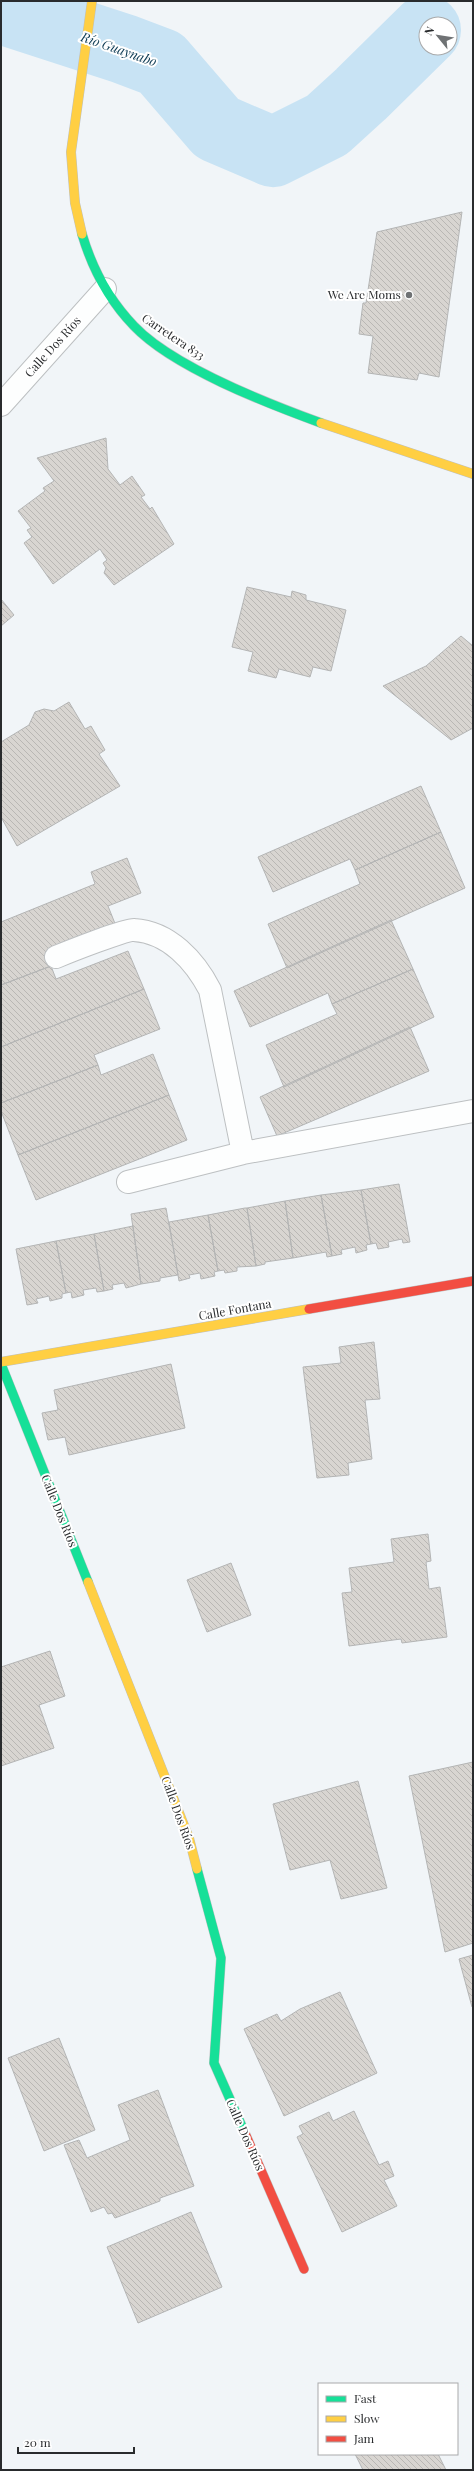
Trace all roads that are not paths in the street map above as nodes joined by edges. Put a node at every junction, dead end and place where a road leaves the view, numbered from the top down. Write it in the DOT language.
graph roads {
  1 [pos="92,1"];
  2 [pos="105,289"];
  3 [pos="1,405"];
  4 [pos="473,474"];
  5 [pos="56,956"];
  6 [pos="473,1111"];
  7 [pos="244,1153"];
  8 [pos="128,1182"];
  9 [pos="473,1281"];
  10 [pos="1,1363"];
  11 [pos="304,2269"];
  1 -- 2 [label="street, Carretera 833"];
  2 -- 3 [label="street, Calle Dos Ríos"];
  2 -- 4 [label="street, Carretera 833"];
  5 -- 7 [label="street"];
  6 -- 7 [label="street"];
  7 -- 8 [label="street"];
  9 -- 10 [label="street, Calle Fontana"];
  10 -- 11 [label="street, Calle Dos Ríos"];
}
